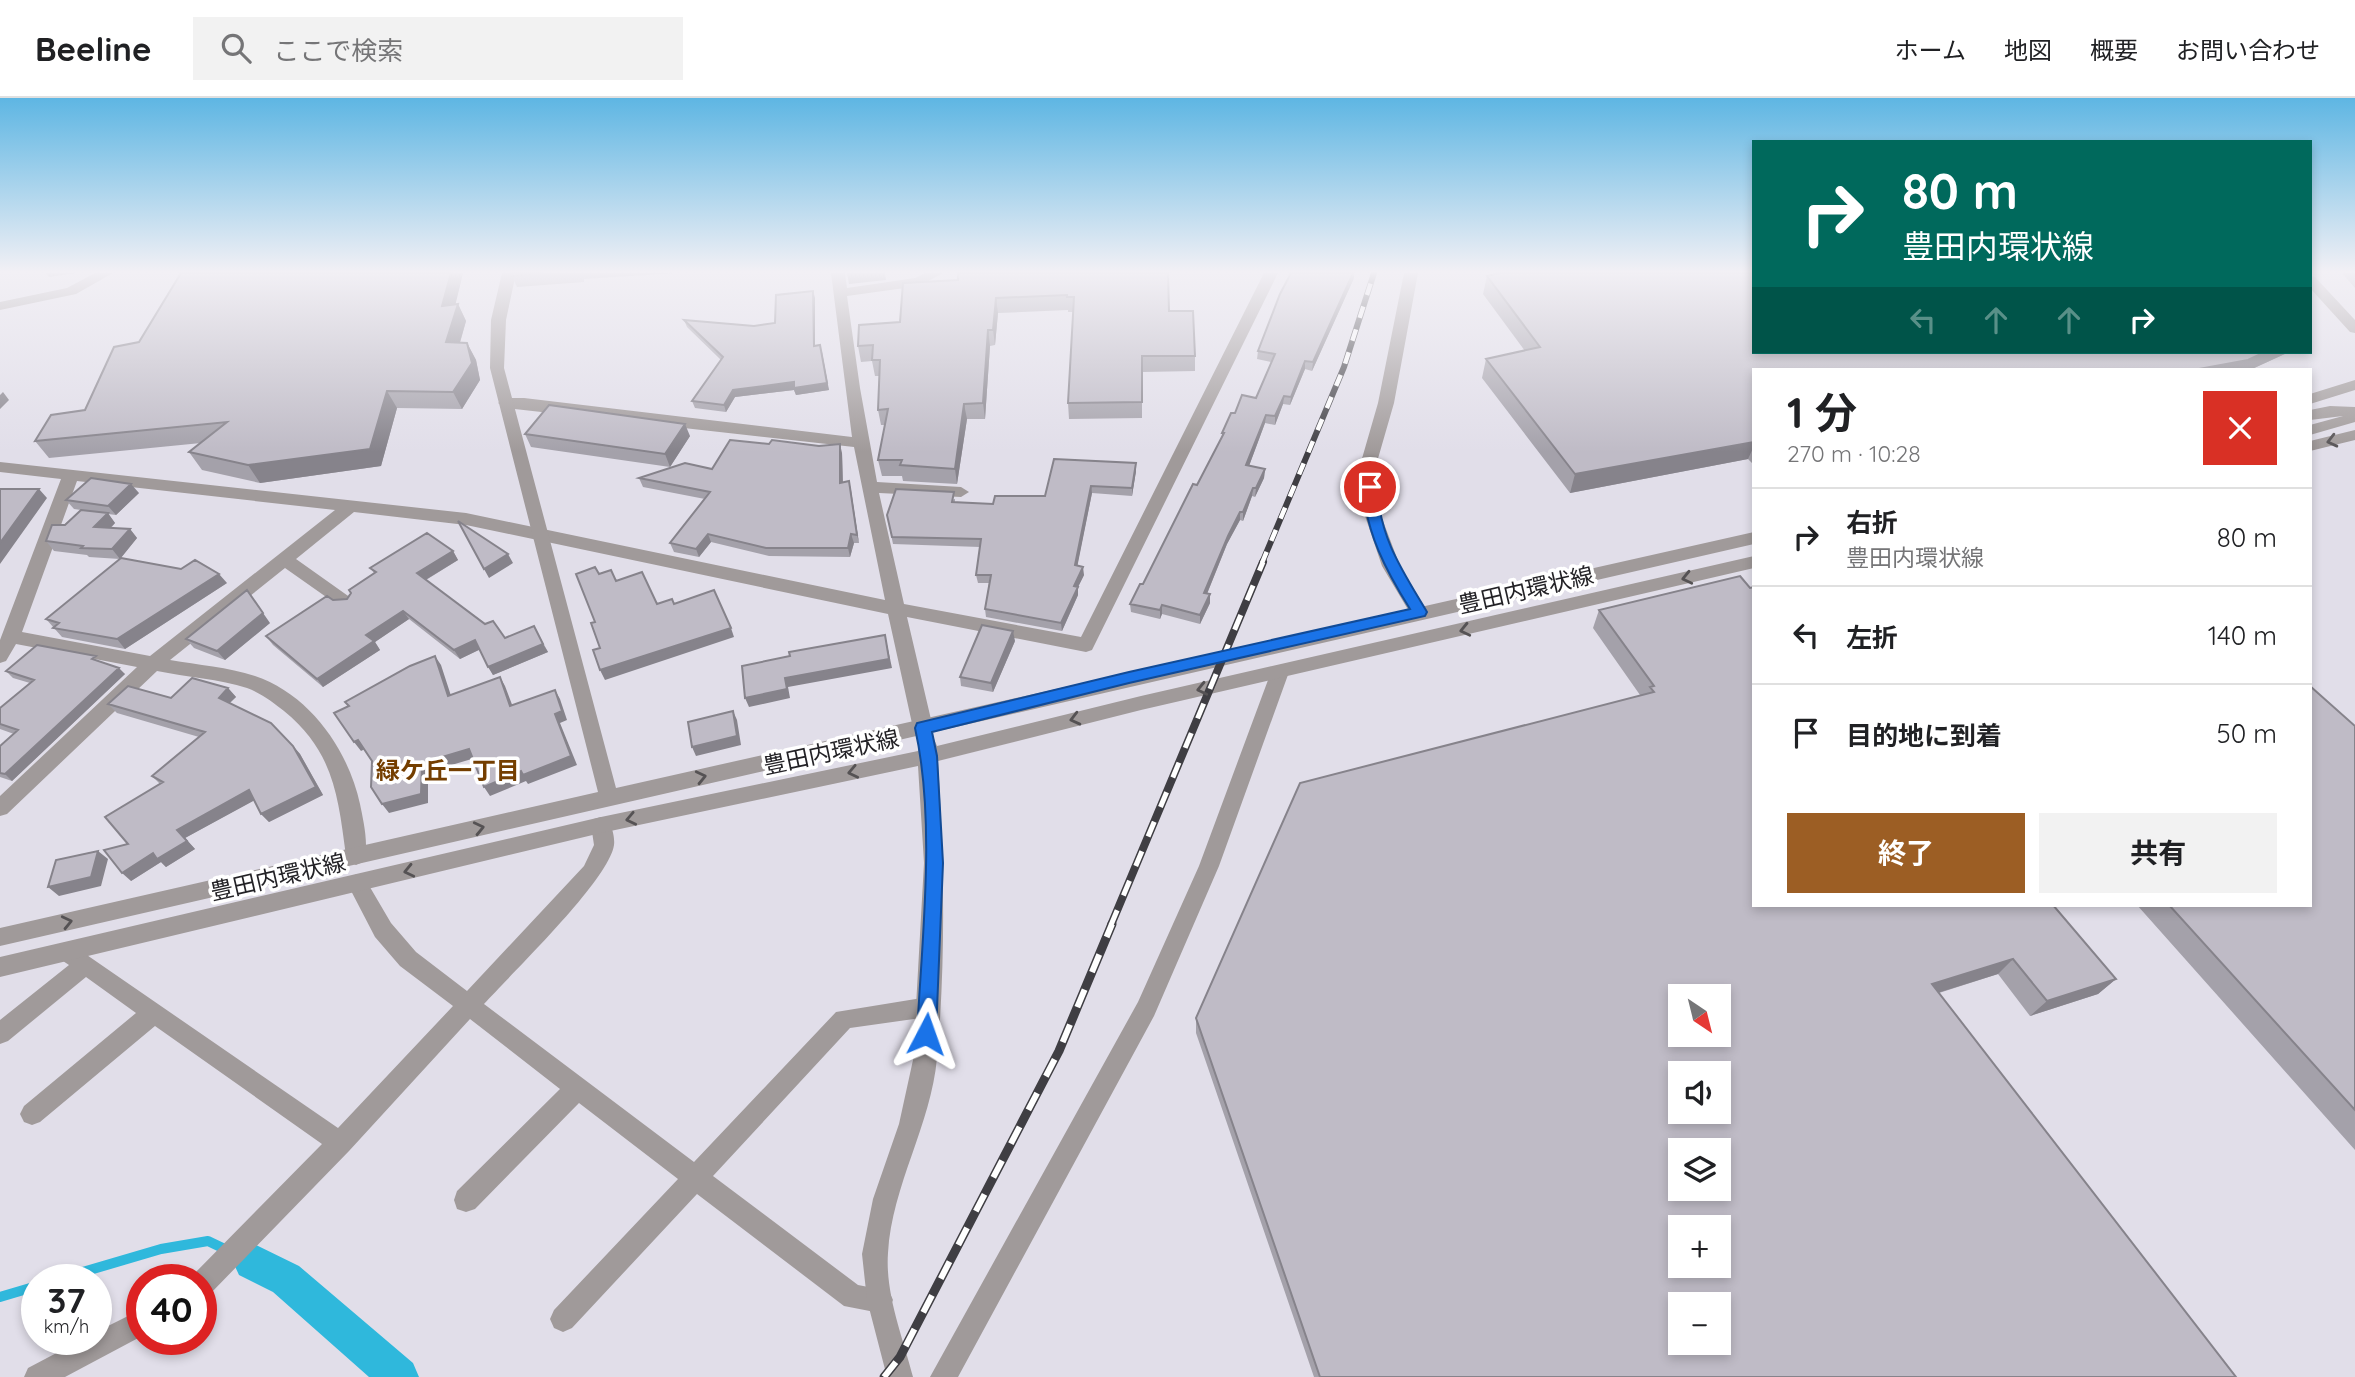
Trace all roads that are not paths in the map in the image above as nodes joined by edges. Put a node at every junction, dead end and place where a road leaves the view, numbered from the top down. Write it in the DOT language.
graph roads {
  1 [pos="496,333"];
  2 [pos="843,333"];
  3 [pos="1241,333"];
  4 [pos="1400,333"];
  5 [pos="2353,385"];
  6 [pos="2312,398"];
  7 [pos="506,403"];
  8 [pos="2355,414"];
  9 [pos="2312,415"];
  10 [pos="2312,430"];
  11 [pos="2355,435"];
  12 [pos="862,443"];
  13 [pos="2312,446"];
  14 [pos="0,467"];
  15 [pos="71,475"];
  16 [pos="869,487"];
  17 [pos="961,492"];
  18 [pos="351,506"];
  19 [pos="541,534"];
  20 [pos="1752,538"];
  21 [pos="284,559"];
  22 [pos="1752,562"];
  23 [pos="345,602"];
  24 [pos="896,609"];
  25 [pos="1419,612"];
  26 [pos="11,637"];
  27 [pos="0,656"];
  28 [pos="155,662"];
  29 [pos="1271,674"];
  30 [pos="923,728"];
  31 [pos="929,756"];
  32 [pos="609,798"];
  33 [pos="0,808"];
  34 [pos="601,825"];
  35 [pos="356,856"];
  36 [pos="357,883"];
  37 [pos="0,937"];
  38 [pos="77,958"];
  39 [pos="0,967"];
  40 [pos="468,1006"];
  41 [pos="928,1007"];
  42 [pos="153,1013"];
  43 [pos="0,1034"];
  44 [pos="577,1088"];
  45 [pos="32,1114"];
  46 [pos="340,1143"];
  47 [pos="696,1178"];
  48 [pos="466,1200"];
  49 [pos="217,1269"];
  50 [pos="880,1300"];
  51 [pos="563,1319"];
  52 [pos="126,1330"];
  53 [pos="37,1377"];
  54 [pos="900,1377"];
  55 [pos="943,1377"];
  1 -- 7 [label="street"];
  2 -- 12 [label="street"];
  3 -- 24 [label="street"];
  4 -- 25 [label="street"];
  5 -- 6 [label="street"];
  7 -- 12 [label="street"];
  7 -- 19 [label="street"];
  8 -- 9 [label="street"];
  8 -- 10 [label="street"];
  11 -- 13 [label="street, one-way"];
  12 -- 16 [label="street"];
  14 -- 15 [label="street"];
  15 -- 18 [label="street"];
  15 -- 26 [label="street"];
  16 -- 17 [label="street"];
  16 -- 24 [label="street"];
  18 -- 19 [label="street"];
  18 -- 21 [label="street"];
  19 -- 24 [label="street"];
  19 -- 32 [label="street"];
  20 -- 25 [label="street, 豊田内環状線"];
  21 -- 23 [label="street"];
  21 -- 28 [label="street"];
  22 -- 29 [label="street, 豊田内環状線, one-way"];
  24 -- 30 [label="street"];
  25 -- 30 [label="street, 豊田内環状線"];
  26 -- 27 [label="street"];
  26 -- 28 [label="street"];
  28 -- 33 [label="street"];
  28 -- 35 [label="street"];
  29 -- 31 [label="street, 豊田内環状線, one-way"];
  29 -- 55 [label="street"];
  30 -- 31 [label="street"];
  32 -- 30 [label="street, 豊田内環状線, one-way"];
  31 -- 34 [label="street, 豊田内環状線, one-way"];
  31 -- 41 [label="street"];
  35 -- 32 [label="street, 豊田内環状線, one-way"];
  34 -- 36 [label="street, 豊田内環状線, one-way"];
  34 -- 40 [label="street"];
  37 -- 35 [label="street, 豊田内環状線, one-way"];
  36 -- 38 [label="street, 豊田内環状線"];
  36 -- 40 [label="street"];
  38 -- 39 [label="street, 豊田内環状線"];
  38 -- 42 [label="street"];
  38 -- 43 [label="street"];
  40 -- 44 [label="street"];
  40 -- 46 [label="street"];
  41 -- 47 [label="street"];
  41 -- 50 [label="street"];
  42 -- 45 [label="street"];
  42 -- 46 [label="street"];
  44 -- 47 [label="street"];
  44 -- 48 [label="street"];
  46 -- 49 [label="street"];
  47 -- 50 [label="street"];
  47 -- 51 [label="street"];
  50 -- 54 [label="street"];
  52 -- 53 [label="street"];
}
